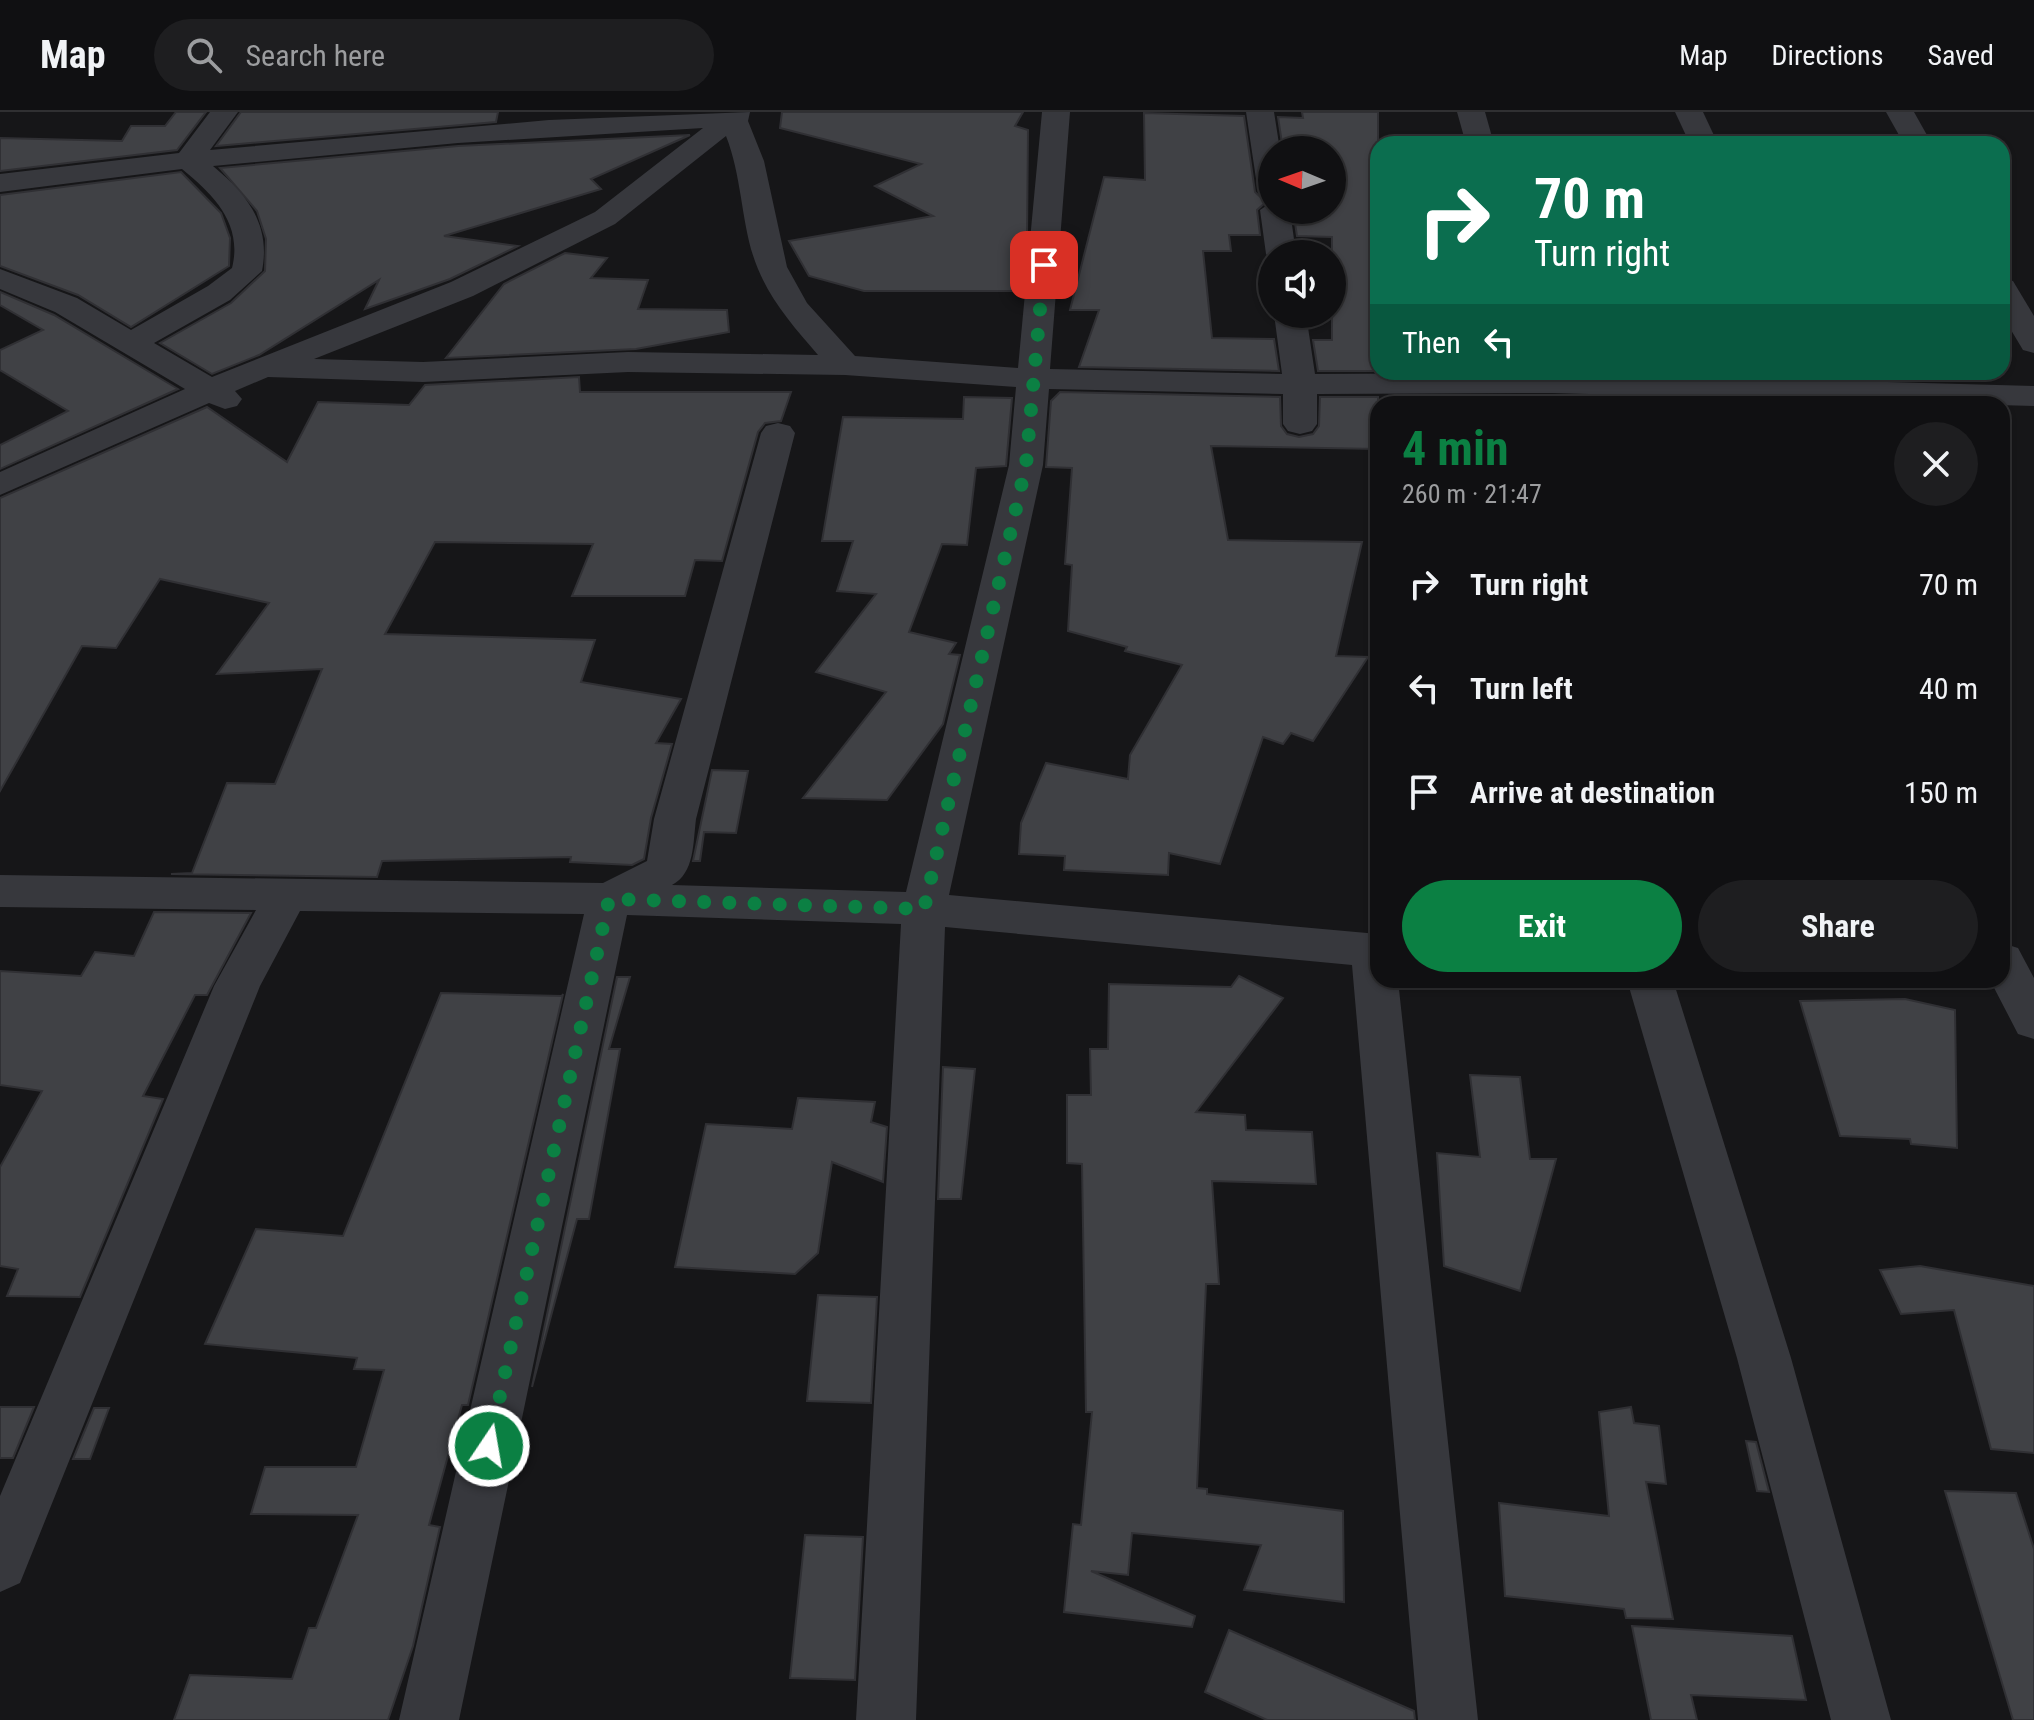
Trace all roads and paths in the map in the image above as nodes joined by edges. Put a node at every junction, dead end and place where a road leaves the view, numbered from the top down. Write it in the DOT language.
graph roads {
  1 [pos="224,112"];
  2 [pos="1056,112"];
  3 [pos="1260,112"];
  4 [pos="1471,112"];
  5 [pos="1689,112"];
  6 [pos="1900,112"];
  7 [pos="738,115"];
  8 [pos="1264,136"];
  9 [pos="1478,136"];
  10 [pos="1700,136"];
  11 [pos="1914,136"];
  12 [pos="188,160"];
  13 [pos="0,183"];
  14 [pos="0,278"];
  15 [pos="2010,302"];
  16 [pos="1292,328"];
  17 [pos="133,342"];
  18 [pos="2034,343"];
  19 [pos="845,365"];
  20 [pos="266,367"];
  21 [pos="1035,379"];
  22 [pos="1300,384"];
  23 [pos="1552,386"];
  24 [pos="1815,388"];
  25 [pos="2034,396"];
  26 [pos="225,399"];
  27 [pos="1300,424"];
  28 [pos="778,433"];
  29 [pos="0,485"];
  30 [pos="0,891"];
  31 [pos="286,896"];
  32 [pos="609,899"];
  33 [pos="924,909"];
  34 [pos="1370,950"];
  35 [pos="2010,959"];
  36 [pos="2034,960"];
  37 [pos="2010,974"];
  38 [pos="1379,988"];
  39 [pos="1652,988"];
  40 [pos="2034,1021"];
  41 [pos="0,1564"];
  42 [pos="429,1720"];
  43 [pos="886,1720"];
  44 [pos="1448,1720"];
  45 [pos="1861,1720"];
  1 -- 12 [label="street"];
  2 -- 21 [label="street"];
  3 -- 8 [label="street"];
  4 -- 9 [label="street"];
  5 -- 10 [label="street"];
  6 -- 11 [label="street"];
  7 -- 12 [label="street"];
  7 -- 19 [label="street"];
  7 -- 20 [label="street"];
  12 -- 13 [label="street"];
  12 -- 17 [label="street"];
  14 -- 17 [label="street"];
  15 -- 18 [label="street"];
  16 -- 22 [label="street"];
  17 -- 26 [label="street"];
  19 -- 20 [label="street"];
  19 -- 21 [label="street"];
  20 -- 29 [label="street"];
  21 -- 22 [label="street"];
  21 -- 33 [label="street"];
  22 -- 23 [label="street"];
  22 -- 27 [label="street"];
  23 -- 24 [label="street"];
  24 -- 25 [label="street"];
  28 -- 32 [label="street"];
  30 -- 31 [label="street"];
  31 -- 32 [label="street"];
  31 -- 41 [label="street"];
  32 -- 33 [label="street"];
  32 -- 42 [label="street"];
  33 -- 34 [label="street"];
  33 -- 43 [label="street"];
  35 -- 36 [label="street"];
  37 -- 40 [label="street"];
  38 -- 44 [label="street"];
  39 -- 45 [label="street"];
}
